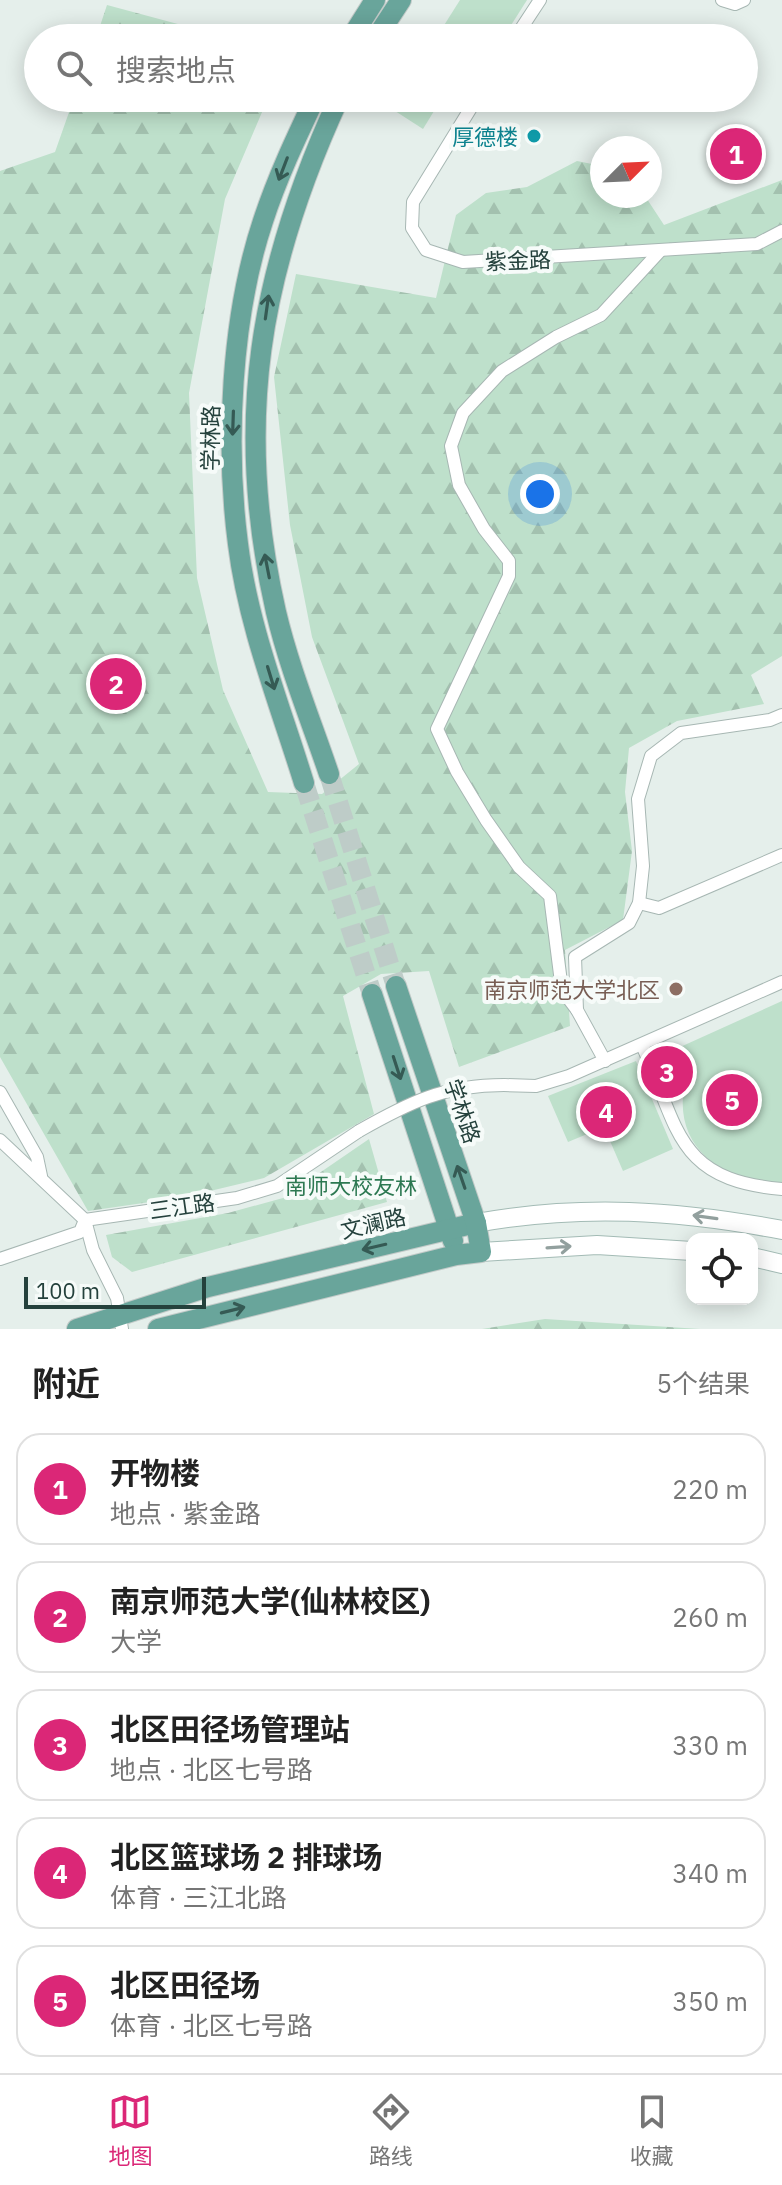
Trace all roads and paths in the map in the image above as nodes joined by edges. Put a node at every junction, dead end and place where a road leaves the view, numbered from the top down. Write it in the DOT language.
graph roads {
  1 [pos="375,0"];
  2 [pos="401,0"];
  3 [pos="540,0"];
  4 [pos="722,0"];
  5 [pos="744,0"];
  6 [pos="360,24"];
  7 [pos="385,24"];
  8 [pos="524,24"];
  9 [pos="308,112"];
  10 [pos="333,112"];
  11 [pos="468,112"];
  12 [pos="782,231"];
  13 [pos="660,251"];
  14 [pos="782,715"];
  15 [pos="329,774"];
  16 [pos="304,783"];
  17 [pos="782,855"];
  18 [pos="639,903"];
  19 [pos="782,982"];
  20 [pos="396,986"];
  21 [pos="372,994"];
  22 [pos="577,1010"];
  23 [pos="642,1045"];
  24 [pos="605,1061"];
  25 [pos="0,1092"];
  26 [pos="432,1093"];
  27 [pos="408,1103"];
  28 [pos="0,1140"];
  29 [pos="41,1176"];
  30 [pos="782,1189"];
  31 [pos="85,1220"];
  32 [pos="476,1223"];
  33 [pos="450,1229"];
  34 [pos="782,1230"];
  35 [pos="686,1251"];
  36 [pos="481,1252"];
  37 [pos="456,1255"];
  38 [pos="758,1258"];
  39 [pos="0,1259"];
  40 [pos="782,1264"];
  41 [pos="120,1322"];
  42 [pos="77,1329"];
  43 [pos="158,1329"];
  1 -- 6 [label="main road"];
  2 -- 7 [label="main road"];
  3 -- 8 [label="street"];
  4 -- 5 [label="street"];
  9 -- 16 [label="main road, 学林路, one-way"];
  15 -- 10 [label="main road, 学林路, one-way"];
  11 -- 13 [label="street, 紫金路"];
  12 -- 13 [label="street, 紫金路"];
  13 -- 22 [label="street"];
  14 -- 18 [label="street"];
  17 -- 18 [label="street"];
  18 -- 22 [label="street"];
  19 -- 23 [label="street, 三江路"];
  20 -- 26 [label="main road, 学林路"];
  21 -- 27 [label="main road, one-way"];
  22 -- 24 [label="street"];
  23 -- 24 [label="street, 三江路"];
  23 -- 30 [label="street"];
  24 -- 26 [label="street, 三江路, bridge"];
  25 -- 29 [label="street"];
  26 -- 27 [label="street, 三江路, bridge"];
  32 -- 26 [label="main road, 学林路, one-way"];
  27 -- 31 [label="street, 三江路, bridge"];
  27 -- 33 [label="main road"];
  28 -- 29 [label="street"];
  29 -- 31 [label="street"];
  31 -- 39 [label="street, 三江路"];
  31 -- 41 [label="street"];
  32 -- 33 [label="main road, 文澜路"];
  34 -- 32 [label="main road, 文澜路, one-way"];
  32 -- 36 [label="main road, 学林路"];
  33 -- 37 [label="main road"];
  33 -- 41 [label="main road, 文澜路, one-way"];
  36 -- 35 [label="main road, one-way"];
  36 -- 37 [label="main road"];
  43 -- 37 [label="main road, one-way"];
  38 -- 40 [label="main road"];
  41 -- 42 [label="main road, 文澜路"];
}
